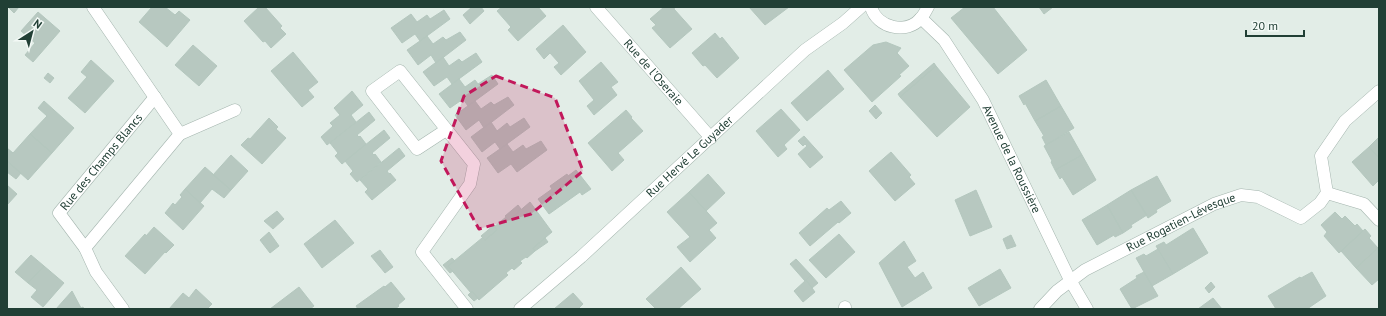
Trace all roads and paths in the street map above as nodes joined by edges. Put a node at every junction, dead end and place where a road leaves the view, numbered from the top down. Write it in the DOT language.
graph roads {
  1 [pos="93,7"];
  2 [pos="596,7"];
  3 [pos="861,7"];
  4 [pos="871,7"];
  5 [pos="928,7"];
  6 [pos="921,18"];
  7 [pos="1379,91"];
  8 [pos="155,97"];
  9 [pos="235,110"];
  10 [pos="446,130"];
  11 [pos="180,134"];
  12 [pos="711,138"];
  13 [pos="1327,193"];
  14 [pos="1379,220"];
  15 [pos="85,248"];
  16 [pos="1070,280"];
  17 [pos="123,309"];
  18 [pos="467,309"];
  19 [pos="520,309"];
  20 [pos="1040,309"];
  21 [pos="1086,309"];
  1 -- 8 [label="street"];
  2 -- 12 [label="street, Rue de l'Oseraie"];
  3 -- 12 [label="street, Rue Hervé Le Guyader"];
  4 -- 6 [label="street"];
  5 -- 6 [label="street"];
  6 -- 16 [label="street, Avenue de la Roussière"];
  7 -- 13 [label="street"];
  8 -- 11 [label="street"];
  8 -- 15 [label="street, Rue des Champs Blancs"];
  9 -- 11 [label="street"];
  10 -- 10 [label="street"];
  10 -- 18 [label="street"];
  11 -- 15 [label="street"];
  12 -- 19 [label="street, Rue Hervé Le Guyader"];
  13 -- 14 [label="street"];
  13 -- 16 [label="street, Rue Rogatien-Lévesque"];
  15 -- 17 [label="street, Rue des Champs Blancs"];
  16 -- 20 [label="street"];
  16 -- 21 [label="street, Avenue de la Roussière"];
}
